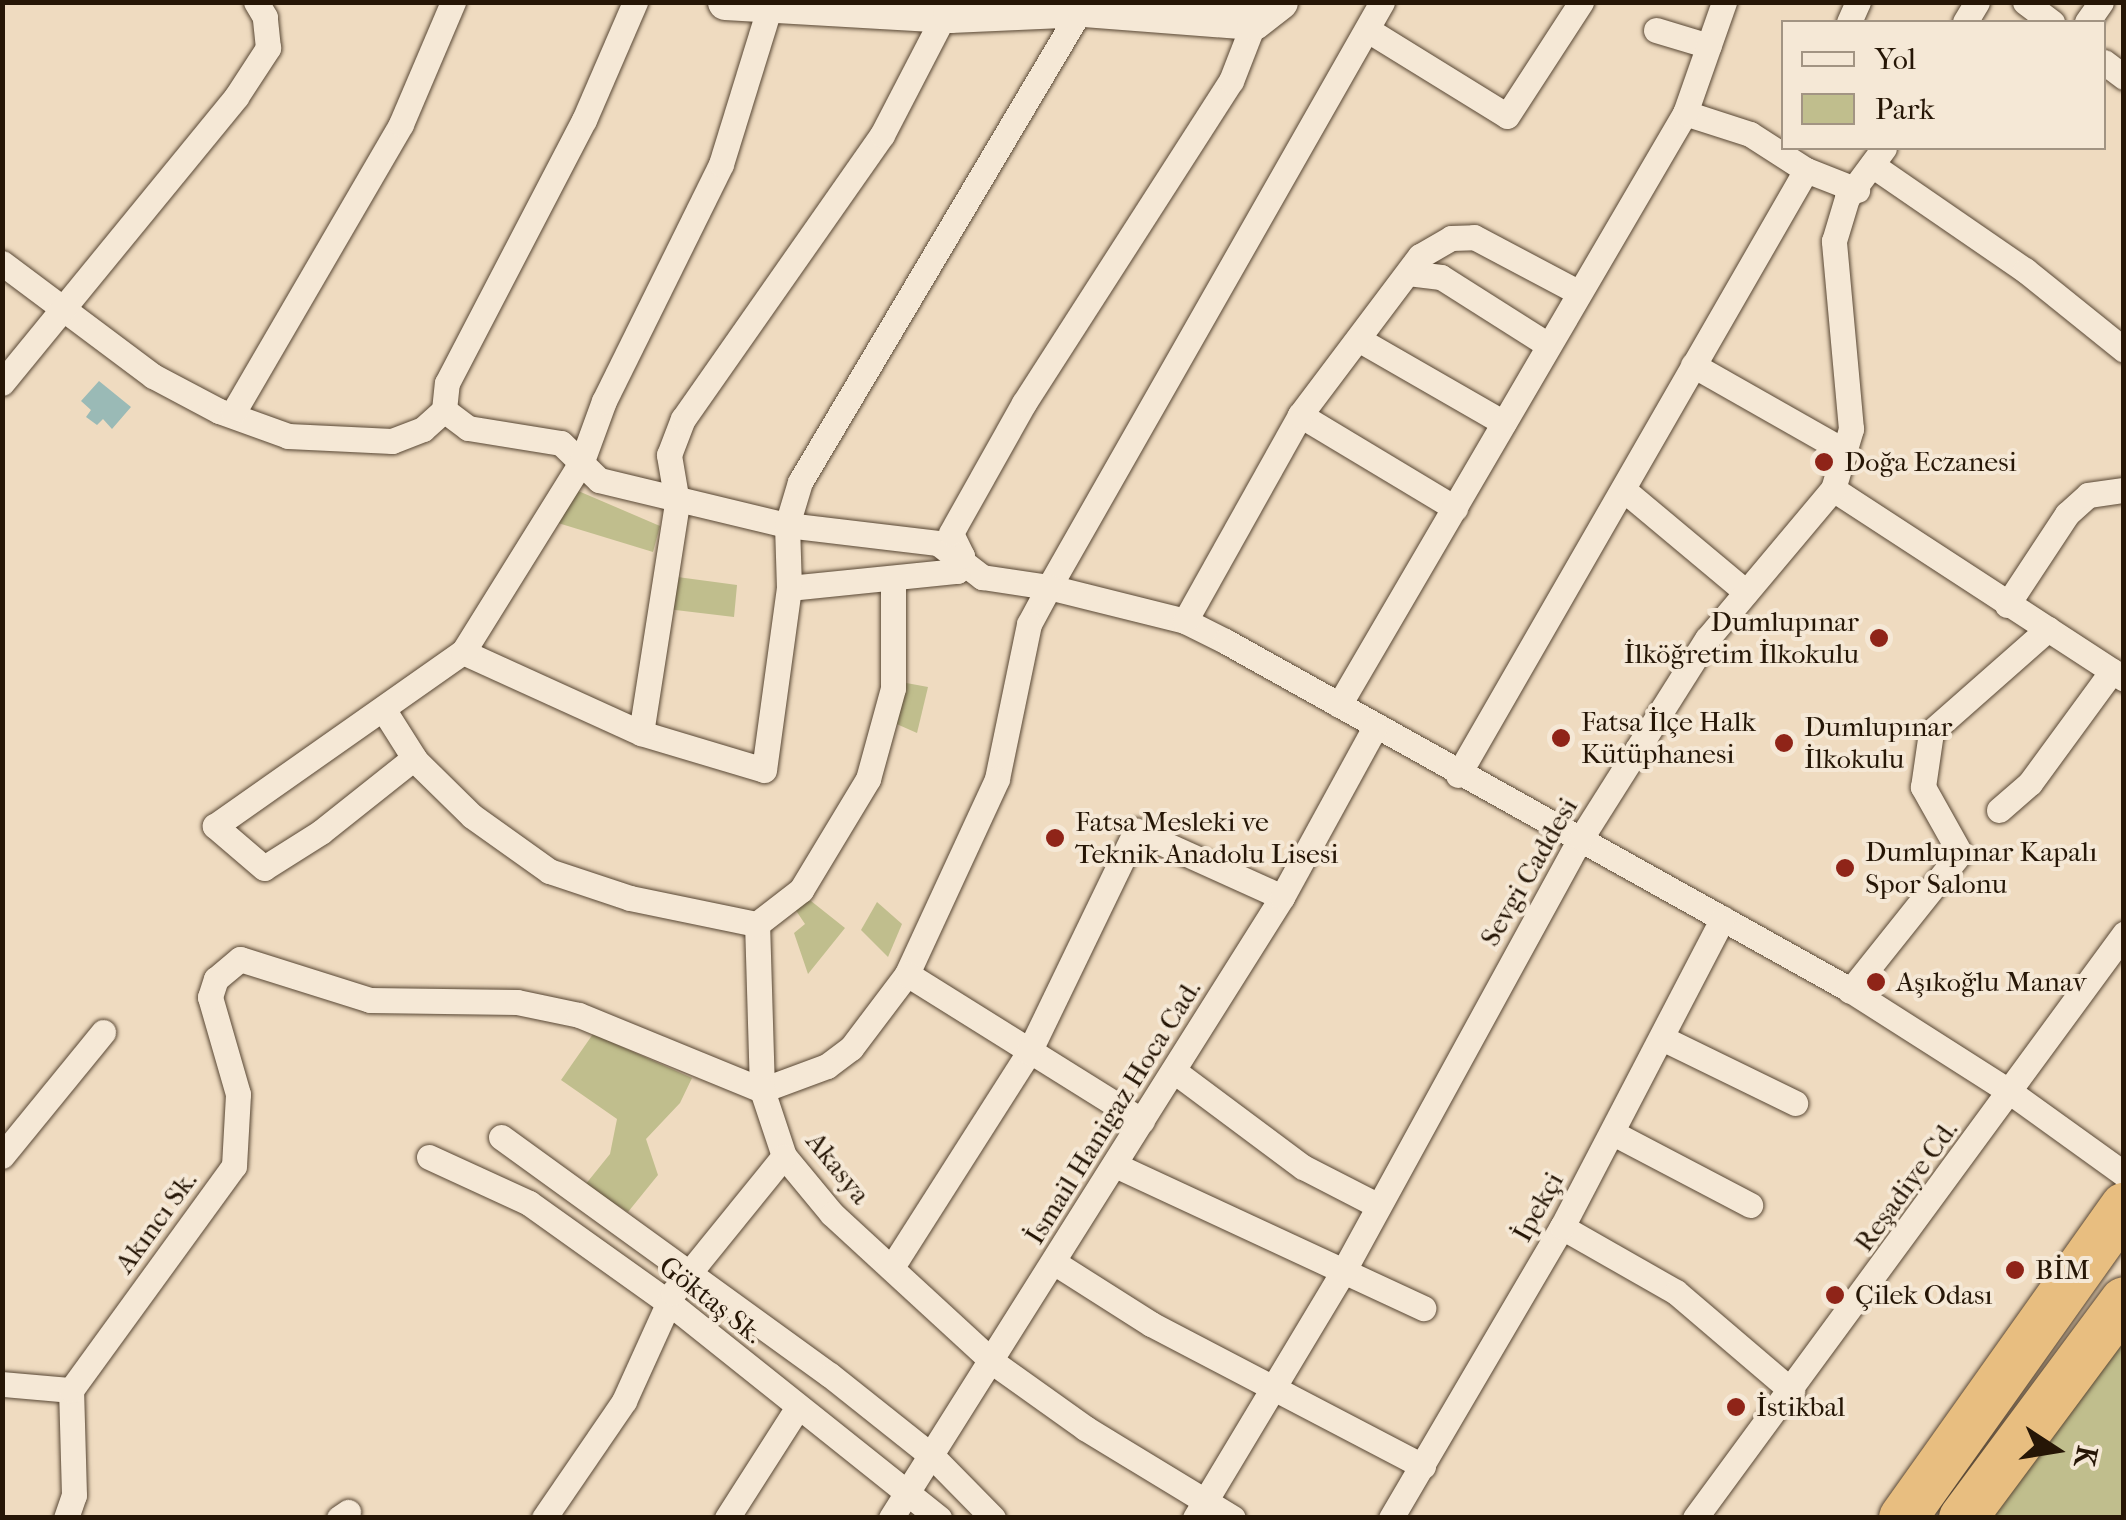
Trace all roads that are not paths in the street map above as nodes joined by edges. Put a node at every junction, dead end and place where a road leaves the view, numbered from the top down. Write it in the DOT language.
graph roads {
  1 [pos="256,2"];
  2 [pos="453,2"];
  3 [pos="635,2"];
  4 [pos="725,2"];
  5 [pos="1382,2"];
  6 [pos="1580,2"];
  7 [pos="1724,2"];
  8 [pos="2025,2"];
  9 [pos="1084,6"];
  10 [pos="847,8"];
  11 [pos="769,9"];
  12 [pos="950,9"];
  13 [pos="1212,11"];
  14 [pos="1267,12"];
  15 [pos="2049,20"];
  16 [pos="1368,30"];
  17 [pos="1656,30"];
  18 [pos="1709,46"];
  19 [pos="1685,113"];
  20 [pos="1777,141"];
  21 [pos="1786,150"];
  22 [pos="1878,156"];
  23 [pos="1806,170"];
  24 [pos="1857,190"];
  25 [pos="2,263"];
  26 [pos="1408,272"];
  27 [pos="1578,292"];
  28 [pos="64,305"];
  29 [pos="1358,339"];
  30 [pos="1548,345"];
  31 [pos="2124,350"];
  32 [pos="1693,365"];
  33 [pos="6,371"];
  34 [pos="444,410"];
  35 [pos="233,412"];
  36 [pos="1300,415"];
  37 [pos="1504,423"];
  38 [pos="1846,452"];
  39 [pos="582,461"];
  40 [pos="1832,489"];
  41 [pos="1624,490"];
  42 [pos="2124,490"];
  43 [pos="677,502"];
  44 [pos="1455,508"];
  45 [pos="788,525"];
  46 [pos="962,556"];
  47 [pos="893,580"];
  48 [pos="1049,587"];
  49 [pos="789,588"];
  50 [pos="1746,592"];
  51 [pos="2007,605"];
  52 [pos="1185,621"];
  53 [pos="2048,629"];
  54 [pos="463,652"];
  55 [pos="2118,675"];
  56 [pos="1339,705"];
  57 [pos="386,712"];
  58 [pos="1374,730"];
  59 [pos="641,733"];
  60 [pos="414,758"];
  61 [pos="1458,775"];
  62 [pos="1998,810"];
  63 [pos="1581,838"];
  64 [pos="1282,897"];
  65 [pos="1723,918"];
  66 [pos="757,924"];
  67 [pos="2124,934"];
  68 [pos="907,974"];
  69 [pos="1850,990"];
  70 [pos="102,1032"];
  71 [pos="1664,1039"];
  72 [pos="1030,1052"];
  73 [pos="1174,1071"];
  74 [pos="762,1090"];
  75 [pos="2010,1092"];
  76 [pos="1795,1103"];
  77 [pos="1142,1122"];
  78 [pos="1613,1133"];
  79 [pos="500,1136"];
  80 [pos="2,1156"];
  81 [pos="784,1156"];
  82 [pos="430,1157"];
  83 [pos="1116,1165"];
  84 [pos="2124,1174"];
  85 [pos="1750,1205"];
  86 [pos="1379,1206"];
  87 [pos="2124,1207"];
  88 [pos="1562,1227"];
  89 [pos="1055,1262"];
  90 [pos="892,1267"];
  91 [pos="1344,1270"];
  92 [pos="691,1275"];
  93 [pos="2124,1300"];
  94 [pos="672,1305"];
  95 [pos="1423,1308"];
  96 [pos="994,1363"];
  97 [pos="2,1384"];
  98 [pos="1274,1386"];
  99 [pos="71,1390"];
  100 [pos="1792,1391"];
  101 [pos="798,1407"];
  102 [pos="932,1456"];
  103 [pos="1423,1466"];
  104 [pos="910,1488"];
  105 [pos="1200,1509"];
  106 [pos="66,1518"];
  107 [pos="544,1518"];
  108 [pos="727,1518"];
  109 [pos="891,1518"];
  110 [pos="939,1518"];
  111 [pos="993,1518"];
  112 [pos="1233,1518"];
  113 [pos="1391,1518"];
  114 [pos="1695,1518"];
  115 [pos="1902,1518"];
  116 [pos="1963,1518"];
  1 -- 28 [label="street"];
  2 -- 35 [label="street"];
  3 -- 34 [label="street"];
  4 -- 11 [label="street"];
  5 -- 16 [label="street"];
  6 -- 16 [label="street"];
  7 -- 18 [label="street"];
  8 -- 15 [label="street"];
  9 -- 12 [label="street"];
  9 -- 13 [label="street"];
  9 -- 45 [label="street"];
  10 -- 11 [label="street"];
  10 -- 12 [label="street"];
  11 -- 39 [label="street"];
  12 -- 43 [label="street"];
  13 -- 14 [label="street"];
  14 -- 46 [label="street"];
  16 -- 48 [label="street"];
  17 -- 18 [label="street"];
  18 -- 19 [label="street"];
  19 -- 20 [label="street"];
  19 -- 27 [label="street"];
  21 -- 23 [label="street"];
  22 -- 24 [label="street, Sevgi Caddesi"];
  22 -- 31 [label="street"];
  23 -- 24 [label="street"];
  23 -- 32 [label="street"];
  24 -- 38 [label="street, Sevgi Caddesi"];
  25 -- 28 [label="street"];
  26 -- 27 [label="street"];
  26 -- 29 [label="street"];
  26 -- 30 [label="street"];
  27 -- 30 [label="street"];
  28 -- 33 [label="street"];
  28 -- 35 [label="street"];
  29 -- 36 [label="street"];
  29 -- 37 [label="street"];
  30 -- 37 [label="street"];
  32 -- 38 [label="street"];
  32 -- 41 [label="street"];
  34 -- 35 [label="street"];
  34 -- 39 [label="street"];
  36 -- 44 [label="street"];
  36 -- 52 [label="street"];
  37 -- 44 [label="street"];
  38 -- 40 [label="street, Sevgi Caddesi"];
  39 -- 43 [label="street"];
  39 -- 54 [label="street"];
  40 -- 50 [label="street, Sevgi Caddesi"];
  40 -- 51 [label="street"];
  41 -- 50 [label="street"];
  41 -- 61 [label="street"];
  42 -- 51 [label="street"];
  43 -- 45 [label="street"];
  43 -- 59 [label="street"];
  44 -- 56 [label="street"];
  45 -- 46 [label="street"];
  45 -- 49 [label="street"];
  46 -- 47 [label="street"];
  46 -- 48 [label="street"];
  47 -- 49 [label="street"];
  47 -- 66 [label="street"];
  48 -- 52 [label="street"];
  48 -- 68 [label="street"];
  49 -- 59 [label="street"];
  50 -- 63 [label="street, Sevgi Caddesi"];
  51 -- 53 [label="street"];
  52 -- 56 [label="street"];
  53 -- 55 [label="street"];
  53 -- 69 [label="street"];
  54 -- 57 [label="street"];
  54 -- 59 [label="street"];
  55 -- 62 [label="street"];
  56 -- 58 [label="street"];
  57 -- 60 [label="street"];
  57 -- 60 [label="street"];
  58 -- 61 [label="street"];
  58 -- 64 [label="street, İsmail Hanigaz Hoca Cad."];
  60 -- 66 [label="street"];
  61 -- 63 [label="street"];
  63 -- 65 [label="street"];
  63 -- 86 [label="street, Sevgi Caddesi"];
  64 -- 72 [label="street"];
  64 -- 73 [label="street, İsmail Hanigaz Hoca Cad."];
  65 -- 69 [label="street"];
  65 -- 71 [label="street, İpekçi"];
  66 -- 74 [label="street, Akasya"];
  67 -- 75 [label="street, Reşadiye Cd."];
  68 -- 72 [label="street"];
  68 -- 74 [label="street"];
  69 -- 75 [label="street"];
  70 -- 80 [label="street"];
  71 -- 76 [label="street"];
  71 -- 78 [label="street, İpekçi"];
  72 -- 77 [label="street"];
  72 -- 90 [label="street"];
  73 -- 77 [label="street, İsmail Hanigaz Hoca Cad."];
  73 -- 86 [label="street"];
  74 -- 81 [label="street, Akasya"];
  74 -- 99 [label="street, Akıncı Sk."];
  75 -- 84 [label="street"];
  75 -- 100 [label="street, Reşadiye Cd."];
  77 -- 83 [label="street, İsmail Hanigaz Hoca Cad."];
  78 -- 85 [label="street"];
  78 -- 88 [label="street, İpekçi"];
  79 -- 92 [label="street, Göktaş Sk."];
  81 -- 90 [label="street, Akasya"];
  81 -- 92 [label="street"];
  82 -- 94 [label="street, Göktaş Sk."];
  83 -- 89 [label="street, İsmail Hanigaz Hoca Cad."];
  83 -- 91 [label="street"];
  86 -- 91 [label="street, Sevgi Caddesi"];
  87 -- 115 [label="highway"];
  88 -- 100 [label="street"];
  88 -- 103 [label="street, İpekçi"];
  89 -- 96 [label="street, İsmail Hanigaz Hoca Cad."];
  89 -- 98 [label="street"];
  90 -- 96 [label="street, Akasya"];
  91 -- 95 [label="street"];
  91 -- 98 [label="street, Sevgi Caddesi"];
  92 -- 94 [label="street"];
  92 -- 102 [label="street, Göktaş Sk."];
  93 -- 116 [label="highway"];
  94 -- 101 [label="street, Göktaş Sk."];
  94 -- 107 [label="street"];
  96 -- 102 [label="street, İsmail Hanigaz Hoca Cad."];
  96 -- 105 [label="street, Akasya"];
  97 -- 99 [label="street"];
  98 -- 103 [label="street"];
  98 -- 105 [label="street, Sevgi Caddesi"];
  99 -- 106 [label="street"];
  100 -- 114 [label="street, Reşadiye Cd."];
  101 -- 104 [label="street, Göktaş Sk."];
  101 -- 108 [label="street"];
  102 -- 104 [label="street, İsmail Hanigaz Hoca Cad."];
  102 -- 111 [label="street, Göktaş Sk."];
  103 -- 113 [label="street, İpekçi"];
  104 -- 109 [label="street, İsmail Hanigaz Hoca Cad."];
  104 -- 110 [label="street, Göktaş Sk."];
  105 -- 112 [label="street, Akasya"];
}
